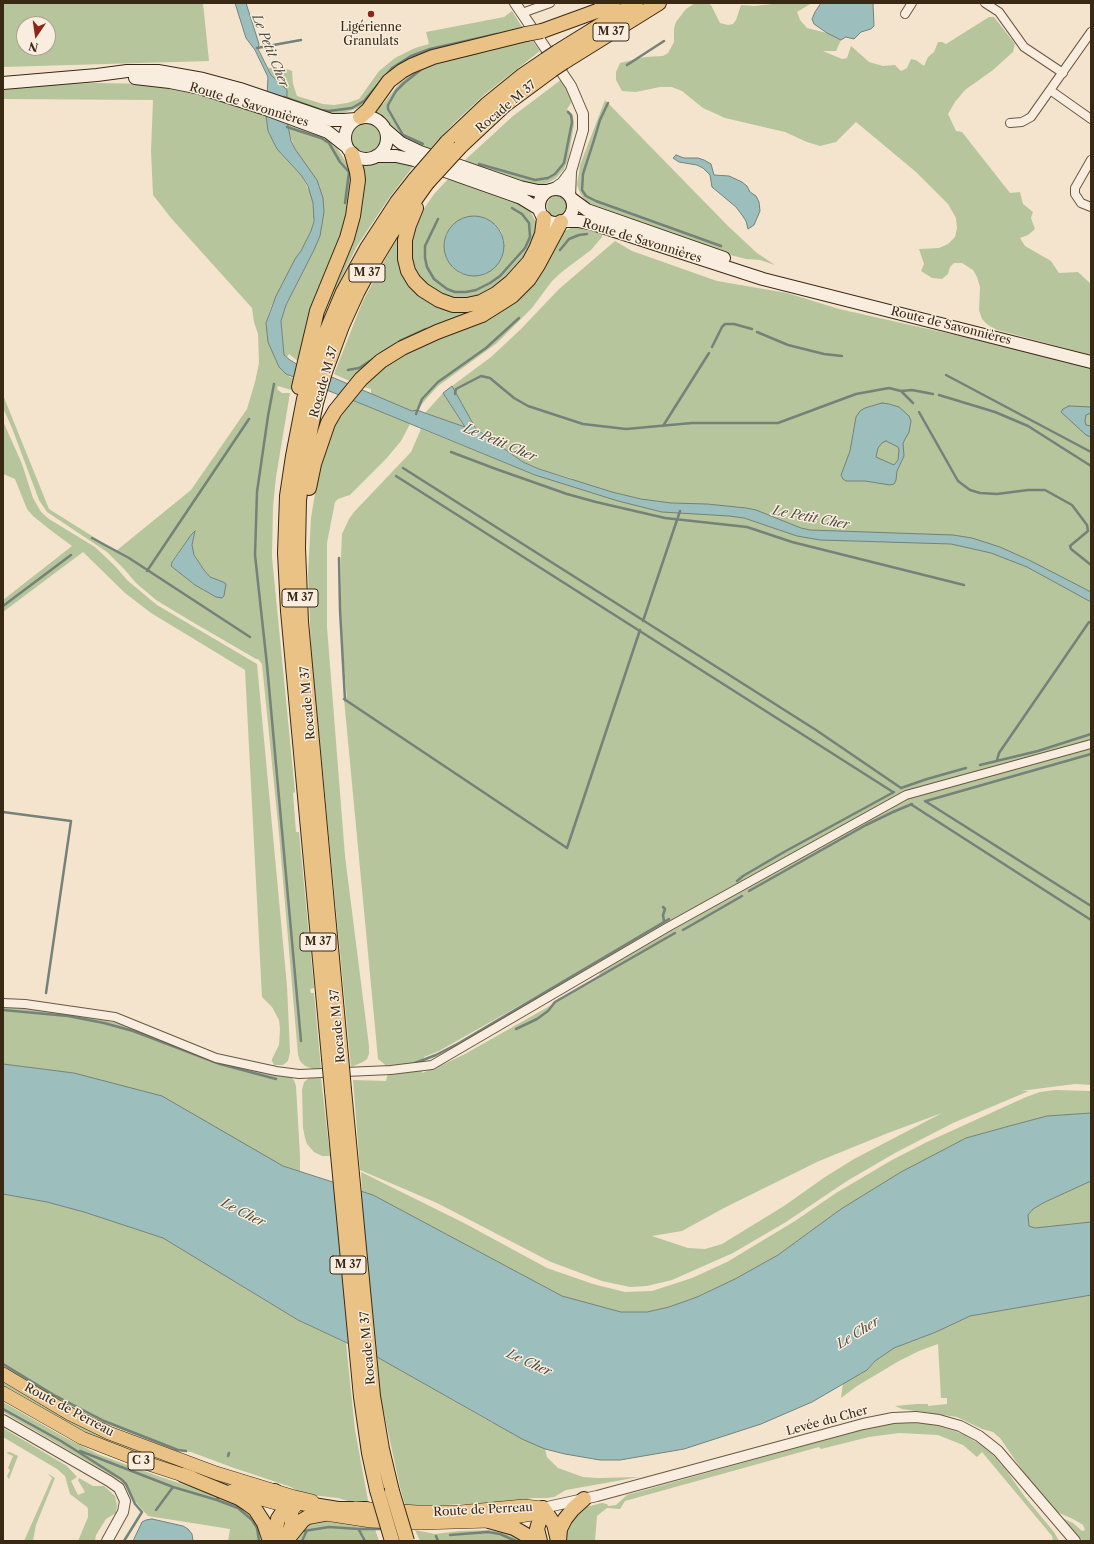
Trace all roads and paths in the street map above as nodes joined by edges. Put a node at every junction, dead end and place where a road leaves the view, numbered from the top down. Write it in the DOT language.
graph roads {
  1 [pos="515,3"];
  2 [pos="550,3"];
  3 [pos="613,3"];
  4 [pos="636,3"];
  5 [pos="659,3"];
  6 [pos="912,3"];
  7 [pos="985,3"];
  8 [pos="522,13"];
  9 [pos="905,14"];
  10 [pos="1091,32"];
  11 [pos="560,57"];
  12 [pos="1062,73"];
  13 [pos="3,83"];
  14 [pos="1050,90"];
  15 [pos="290,112"];
  16 [pos="358,118"];
  17 [pos="1091,119"];
  18 [pos="1010,123"];
  19 [pos="386,130"];
  20 [pos="350,151"];
  21 [pos="376,156"];
  22 [pos="1091,160"];
  23 [pos="571,171"];
  24 [pos="421,181"];
  25 [pos="551,190"];
  26 [pos="571,198"];
  27 [pos="1091,207"];
  28 [pos="542,214"];
  29 [pos="562,222"];
  30 [pos="811,290"];
  31 [pos="1091,362"];
  32 [pos="314,367"];
  33 [pos="306,399"];
  34 [pos="298,520"];
  35 [pos="1091,744"];
  36 [pos="310,794"];
  37 [pos="3,1003"];
  38 [pos="3,1374"];
  39 [pos="3,1393"];
  40 [pos="367,1397"];
  41 [pos="3,1420"];
  42 [pos="183,1475"];
  43 [pos="275,1491"];
  44 [pos="584,1499"];
  45 [pos="288,1507"];
  46 [pos="543,1508"];
  47 [pos="366,1509"];
  48 [pos="324,1514"];
  49 [pos="489,1521"];
  50 [pos="107,1541"];
  51 [pos="270,1541"];
  52 [pos="273,1541"];
  53 [pos="286,1541"];
  54 [pos="392,1541"];
  55 [pos="407,1541"];
  56 [pos="532,1541"];
  57 [pos="540,1541"];
  58 [pos="558,1541"];
  59 [pos="1075,1541"];
  1 -- 8 [label="street"];
  2 -- 8 [label="street"];
  3 -- 16 [label="highway, bridge"];
  4 -- 11 [label="highway, Rocade M 37 / M 37"];
  5 -- 11 [label="highway, Rocade M 37 / M 37"];
  6 -- 9 [label="street"];
  7 -- 12 [label="street"];
  8 -- 23 [label="street"];
  10 -- 12 [label="street"];
  11 -- 24 [label="highway, Rocade M 37 / M 37, bridge"];
  12 -- 14 [label="street"];
  13 -- 15 [label="main road, Route de Savonnières"];
  14 -- 17 [label="street"];
  14 -- 18 [label="street"];
  15 -- 16 [label="main road, Route de Savonnières"];
  15 -- 20 [label="main road, Route de Savonnières"];
  16 -- 19 [label="main road"];
  16 -- 20 [label="main road"];
  19 -- 21 [label="main road"];
  19 -- 25 [label="main road"];
  20 -- 21 [label="main road"];
  20 -- 32 [label="highway"];
  21 -- 28 [label="main road"];
  22 -- 27 [label="street"];
  23 -- 25 [label="street"];
  23 -- 26 [label="street"];
  24 -- 28 [label="highway"];
  24 -- 32 [label="highway, Rocade M 37 / M 37"];
  25 -- 26 [label="main road"];
  25 -- 28 [label="main road"];
  26 -- 29 [label="main road"];
  26 -- 30 [label="main road, Route de Savonnières"];
  28 -- 29 [label="main road"];
  29 -- 30 [label="main road, Route de Savonnières"];
  29 -- 34 [label="highway"];
  30 -- 31 [label="main road, Route de Savonnières"];
  32 -- 33 [label="highway"];
  32 -- 33 [label="highway, Rocade M 37 / M 37"];
  33 -- 34 [label="highway, Rocade M 37 / M 37"];
  33 -- 36 [label="highway, Rocade M 37 / M 37"];
  34 -- 36 [label="highway, Rocade M 37 / M 37"];
  35 -- 37 [label="street"];
  36 -- 40 [label="highway, Rocade M 37 / M 37, bridge"];
  38 -- 43 [label="main road, Route de Perreau / C 3"];
  39 -- 42 [label="main road, Route de Perreau / C 3"];
  40 -- 54 [label="highway, Rocade M 37 / M 37, bridge"];
  40 -- 55 [label="highway, Rocade M 37 / M 37, bridge"];
  41 -- 50 [label="street"];
  42 -- 45 [label="main road, Route de Perreau / C 3"];
  42 -- 51 [label="highway"];
  43 -- 45 [label="highway"];
  43 -- 47 [label="main road, Route de Perreau / C 3"];
  44 -- 46 [label="street, Levée du Cher / C 3"];
  44 -- 58 [label="highway"];
  44 -- 59 [label="street, Levée du Cher / C 3"];
  45 -- 47 [label="highway"];
  45 -- 48 [label="main road, Route de Perreau / C 3"];
  45 -- 52 [label="highway"];
  45 -- 53 [label="highway"];
  46 -- 47 [label="main road, Route de Perreau / C 3"];
  46 -- 49 [label="main road, Route de Perreau / C 3"];
  46 -- 57 [label="highway"];
  46 -- 58 [label="highway"];
  48 -- 49 [label="main road, Route de Perreau / C 3"];
  48 -- 53 [label="highway"];
  49 -- 56 [label="highway"];
}
